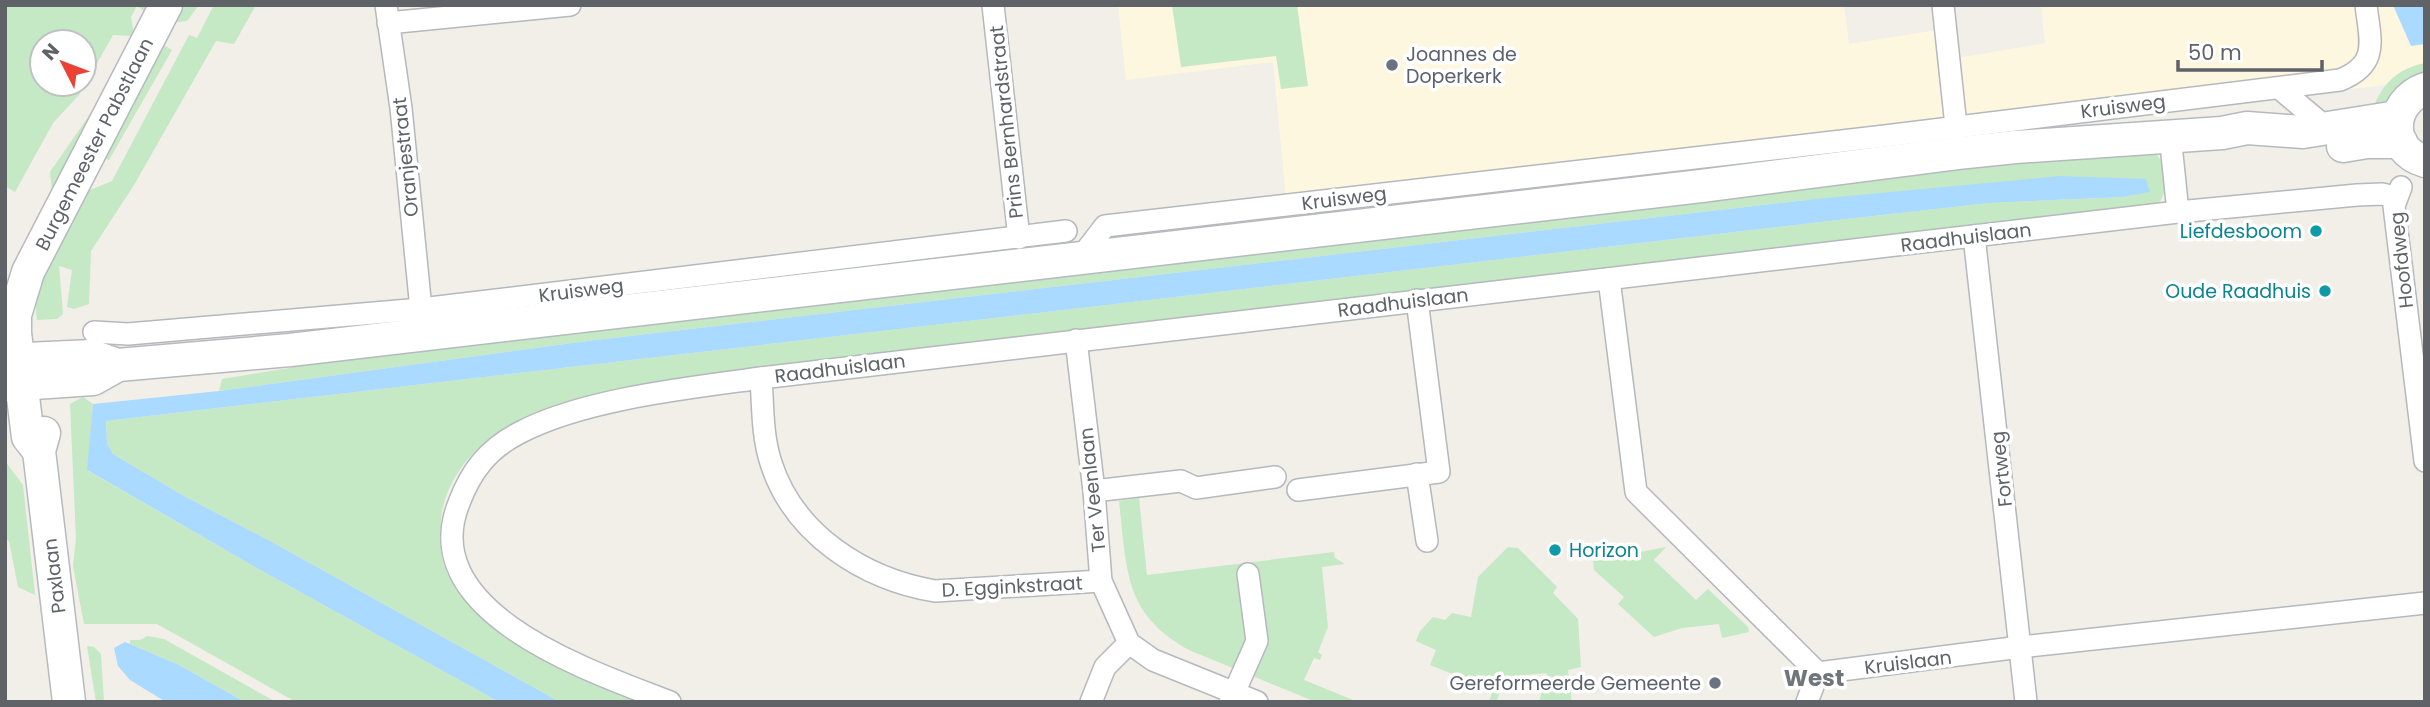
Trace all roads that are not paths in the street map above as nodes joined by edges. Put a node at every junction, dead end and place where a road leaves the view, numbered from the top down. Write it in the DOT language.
graph roads {
  1 [pos="166,5"];
  2 [pos="570,5"];
  3 [pos="993,5"];
  4 [pos="1943,5"];
  5 [pos="2366,5"];
  6 [pos="387,14"];
  7 [pos="2279,88"];
  8 [pos="2425,89"];
  9 [pos="2039,116"];
  10 [pos="1956,126"];
  11 [pos="2328,129"];
  12 [pos="2399,130"];
  13 [pos="2222,133"];
  14 [pos="2170,135"];
  15 [pos="1885,136"];
  16 [pos="2015,147"];
  17 [pos="1905,160"];
  18 [pos="2425,162"];
  19 [pos="1622,166"];
  20 [pos="2399,191"];
  21 [pos="1592,198"];
  22 [pos="2178,212"];
  23 [pos="1974,236"];
  24 [pos="1019,238"];
  25 [pos="1073,244"];
  26 [pos="1609,279"];
  27 [pos="1418,300"];
  28 [pos="421,309"];
  29 [pos="94,332"];
  30 [pos="1076,341"];
  31 [pos="21,372"];
  32 [pos="761,378"];
  33 [pos="2425,461"];
  34 [pos="1417,474"];
  35 [pos="1275,477"];
  36 [pos="1297,489"];
  37 [pos="1094,491"];
  38 [pos="1427,541"];
  39 [pos="1248,574"];
  40 [pos="1101,581"];
  41 [pos="2425,603"];
  42 [pos="1129,643"];
  43 [pos="2020,648"];
  44 [pos="1818,673"];
  45 [pos="1232,697"];
  46 [pos="69,702"];
  47 [pos="670,702"];
  48 [pos="1091,702"];
  49 [pos="1257,702"];
  50 [pos="1807,702"];
  51 [pos="2026,702"];
  1 -- 31 [label="street, Burgemeester Pabstlaan"];
  2 -- 6 [label="street"];
  3 -- 24 [label="street, Prins Bernhardstraat"];
  4 -- 10 [label="street"];
  5 -- 7 [label="street, Kruisweg"];
  6 -- 28 [label="street, Oranjestraat"];
  7 -- 9 [label="street, Kruisweg"];
  7 -- 11 [label="street"];
  8 -- 12 [label="street"];
  9 -- 10 [label="street, Kruisweg"];
  9 -- 16 [label="street"];
  10 -- 15 [label="street, Kruisweg"];
  11 -- 12 [label="street, Kruisweg"];
  11 -- 13 [label="street, Kruisweg"];
  12 -- 13 [label="street, Kruisweg"];
  12 -- 18 [label="street"];
  13 -- 14 [label="street, Kruisweg"];
  14 -- 16 [label="street, Kruisweg"];
  14 -- 22 [label="street"];
  15 -- 17 [label="street"];
  15 -- 19 [label="street, Kruisweg"];
  16 -- 17 [label="street, Kruisweg"];
  17 -- 21 [label="street, Kruisweg"];
  19 -- 21 [label="street"];
  19 -- 25 [label="street, Kruisweg"];
  20 -- 22 [label="street, Raadhuislaan"];
  20 -- 33 [label="street, Hoofdweg"];
  21 -- 25 [label="street, Kruisweg"];
  22 -- 23 [label="street, Raadhuislaan"];
  23 -- 26 [label="street, Raadhuislaan"];
  23 -- 43 [label="street, Fortweg"];
  24 -- 25 [label="street, Kruisweg"];
  24 -- 28 [label="street, Kruisweg"];
  25 -- 31 [label="street, Kruisweg"];
  26 -- 27 [label="street, Raadhuislaan"];
  26 -- 44 [label="street"];
  27 -- 30 [label="street, Raadhuislaan"];
  27 -- 34 [label="street"];
  28 -- 29 [label="street, Kruisweg"];
  30 -- 32 [label="street, Raadhuislaan"];
  30 -- 37 [label="street, Ter Veenlaan"];
  31 -- 46 [label="street, Paxlaan"];
  32 -- 40 [label="street, D. Egginkstraat"];
  32 -- 47 [label="street, Raadhuislaan"];
  34 -- 36 [label="street"];
  34 -- 38 [label="street"];
  35 -- 37 [label="street"];
  37 -- 40 [label="street, Ter Veenlaan"];
  39 -- 45 [label="street"];
  40 -- 42 [label="street, Ter Veenlaan"];
  41 -- 43 [label="street, Kruislaan"];
  42 -- 45 [label="street"];
  42 -- 48 [label="street"];
  43 -- 44 [label="street, Kruislaan"];
  43 -- 51 [label="street, Fortweg"];
  44 -- 50 [label="street"];
  45 -- 49 [label="street"];
}
